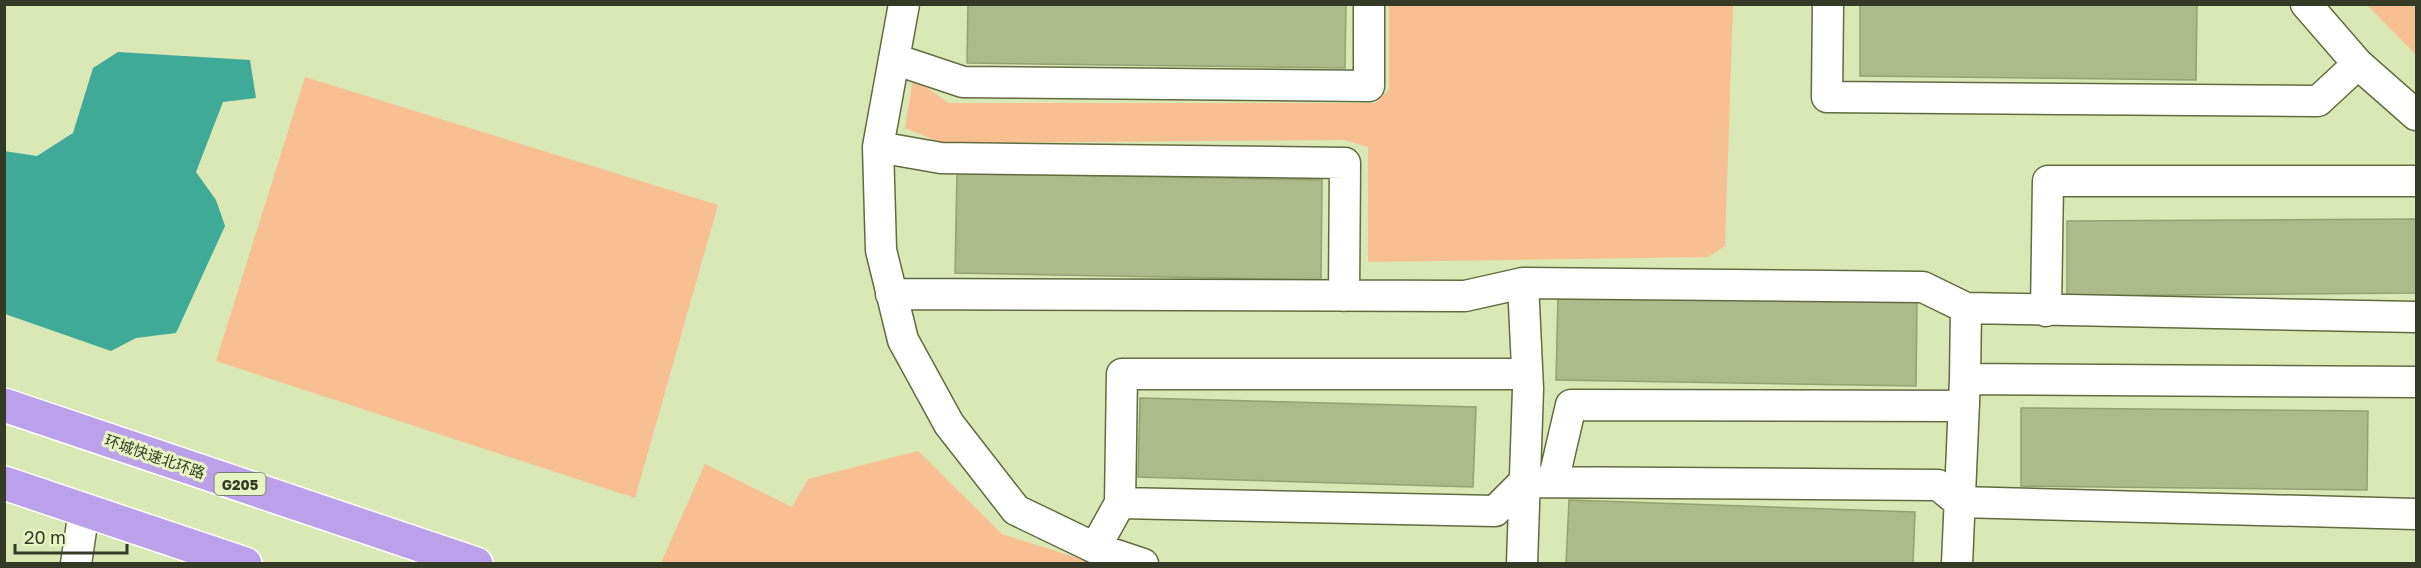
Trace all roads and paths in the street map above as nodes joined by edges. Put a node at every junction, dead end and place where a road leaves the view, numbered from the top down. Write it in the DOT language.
graph roads {
  1 [pos="904,4"];
  2 [pos="1370,4"];
  3 [pos="1828,4"];
  4 [pos="2306,4"];
  5 [pos="894,59"];
  6 [pos="2358,64"];
  7 [pos="2416,115"];
  8 [pos="878,147"];
  9 [pos="2416,181"];
  10 [pos="1523,283"];
  11 [pos="891,294"];
  12 [pos="1344,296"];
  13 [pos="1966,308"];
  14 [pos="2046,311"];
  15 [pos="2416,317"];
  16 [pos="1527,374"];
  17 [pos="2416,382"];
  18 [pos="1964,392"];
  19 [pos="4,405"];
  20 [pos="1539,482"];
  21 [pos="4,483"];
  22 [pos="1959,502"];
  23 [pos="1120,503"];
  24 [pos="84,510"];
  25 [pos="2416,514"];
  26 [pos="1095,548"];
  27 [pos="76,564"];
  28 [pos="245,564"];
  29 [pos="476,564"];
  30 [pos="1143,564"];
  31 [pos="1522,564"];
  32 [pos="1957,564"];
  1 -- 5 [label="street"];
  2 -- 5 [label="street"];
  3 -- 6 [label="street"];
  4 -- 6 [label="street"];
  5 -- 8 [label="street"];
  6 -- 7 [label="street"];
  8 -- 11 [label="street"];
  8 -- 12 [label="street"];
  9 -- 14 [label="street"];
  10 -- 12 [label="street"];
  10 -- 13 [label="street"];
  10 -- 16 [label="street"];
  11 -- 12 [label="street"];
  11 -- 26 [label="street"];
  13 -- 14 [label="street"];
  13 -- 18 [label="street"];
  14 -- 15 [label="street"];
  16 -- 20 [label="street"];
  16 -- 23 [label="street"];
  17 -- 18 [label="street"];
  18 -- 20 [label="street"];
  18 -- 22 [label="street"];
  19 -- 29 [label="highway, 环城快速北环路 / G205"];
  20 -- 22 [label="street"];
  20 -- 23 [label="street"];
  20 -- 31 [label="street"];
  21 -- 24 [label="highway"];
  22 -- 25 [label="street"];
  22 -- 32 [label="street"];
  23 -- 26 [label="street"];
  24 -- 27 [label="street"];
  24 -- 28 [label="highway"];
  26 -- 30 [label="street"];
}
